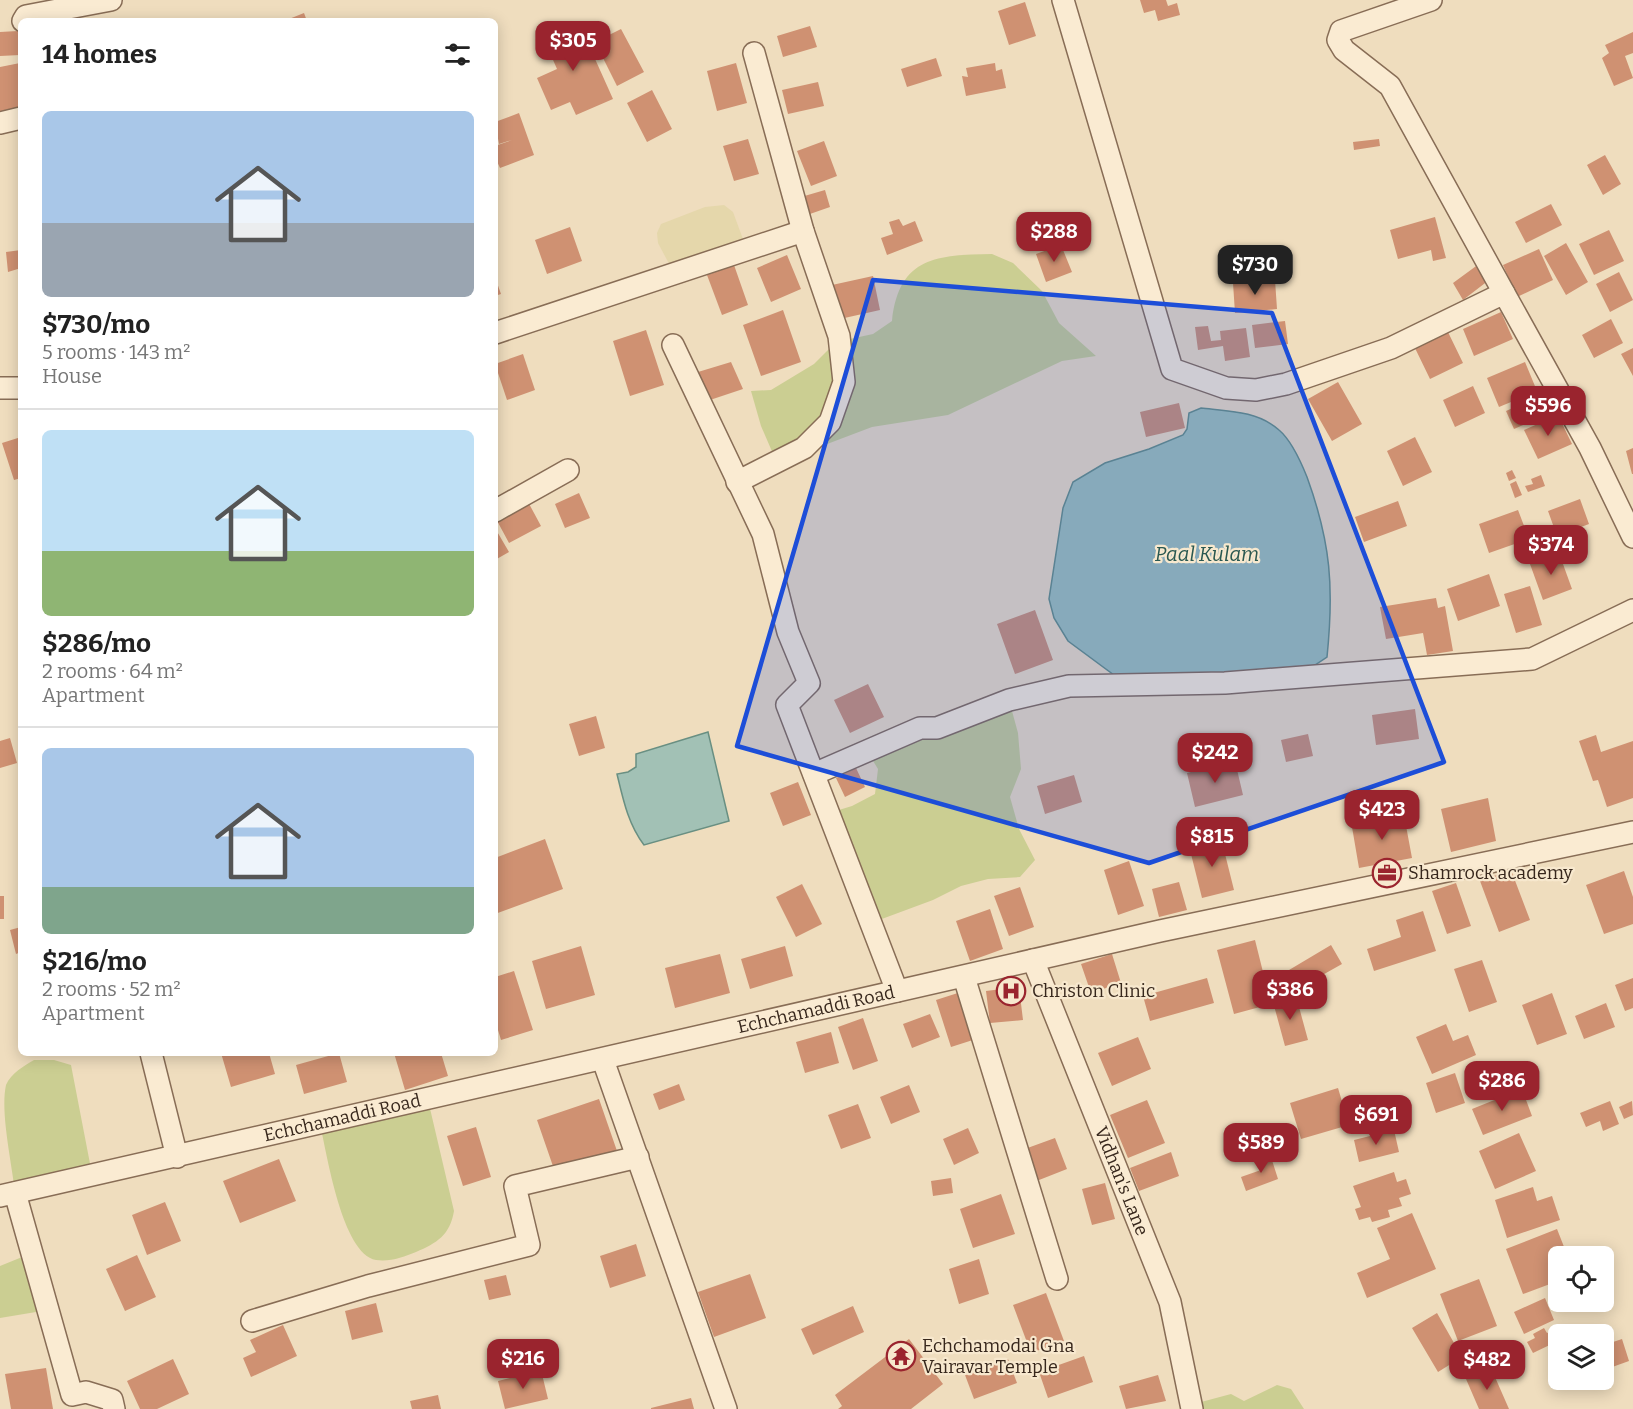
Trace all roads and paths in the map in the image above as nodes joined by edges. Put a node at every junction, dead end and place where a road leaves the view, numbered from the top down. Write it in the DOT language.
graph roads {
  1 [pos="111,0"];
  2 [pos="1063,0"];
  3 [pos="1431,0"];
  4 [pos="29,18"];
  5 [pos="754,53"];
  6 [pos="18,119"];
  7 [pos="0,123"];
  8 [pos="803,231"];
  9 [pos="1504,293"];
  10 [pos="498,332"];
  11 [pos="673,345"];
  12 [pos="0,388"];
  13 [pos="18,388"];
  14 [pos="568,470"];
  15 [pos="737,482"];
  16 [pos="498,509"];
  17 [pos="1633,537"];
  18 [pos="1633,610"];
  19 [pos="814,774"];
  20 [pos="1633,832"];
  21 [pos="1033,960"];
  22 [pos="964,977"];
  23 [pos="897,991"];
  24 [pos="152,1056"];
  25 [pos="603,1060"];
  26 [pos="177,1157"];
  27 [pos="638,1157"];
  28 [pos="8,1194"];
  29 [pos="1057,1279"];
  30 [pos="252,1321"];
  31 [pos="114,1409"];
  32 [pos="726,1409"];
  33 [pos="1192,1409"];
  1 -- 4 [label="street"];
  2 -- 9 [label="street"];
  3 -- 9 [label="street"];
  5 -- 8 [label="street"];
  6 -- 7 [label="street"];
  8 -- 10 [label="street"];
  8 -- 15 [label="street"];
  9 -- 17 [label="street"];
  11 -- 15 [label="street"];
  12 -- 13 [label="street"];
  14 -- 16 [label="street"];
  15 -- 19 [label="street"];
  18 -- 19 [label="street"];
  19 -- 23 [label="street"];
  20 -- 21 [label="street, Echchamaddi Road"];
  21 -- 22 [label="street, Echchamaddi Road"];
  21 -- 33 [label="street, Vidhan's Lane"];
  22 -- 23 [label="street, Echchamaddi Road"];
  22 -- 29 [label="street"];
  23 -- 25 [label="street, Echchamaddi Road"];
  24 -- 26 [label="street"];
  25 -- 26 [label="street, Echchamaddi Road"];
  25 -- 27 [label="street"];
  26 -- 28 [label="street, Echchamaddi Road"];
  27 -- 30 [label="street"];
  27 -- 32 [label="street"];
  28 -- 31 [label="street"];
}
